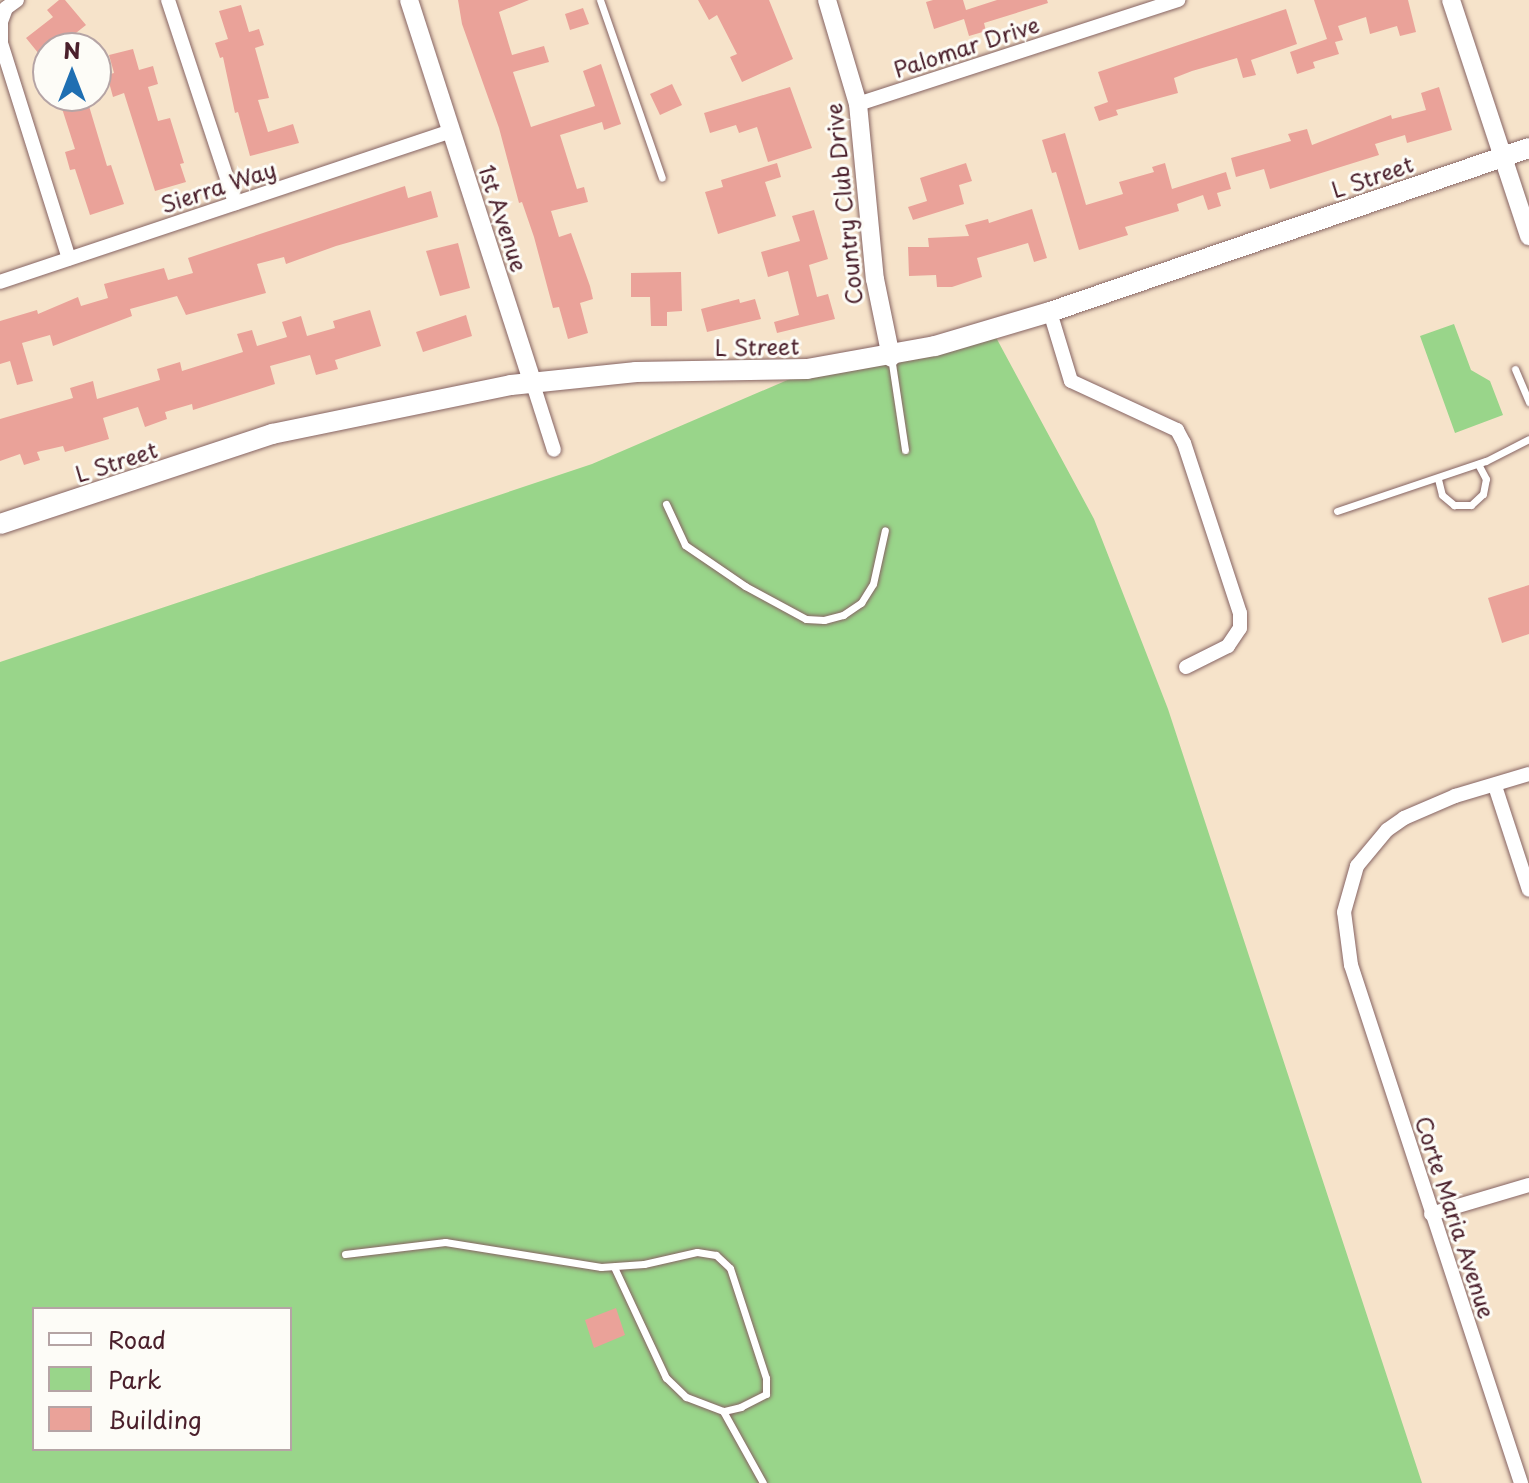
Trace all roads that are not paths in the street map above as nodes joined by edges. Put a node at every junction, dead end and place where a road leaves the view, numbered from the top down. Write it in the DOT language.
graph roads {
  1 [pos="17,0"];
  2 [pos="168,0"];
  3 [pos="409,0"];
  4 [pos="600,0"];
  5 [pos="827,0"];
  6 [pos="1179,0"];
  7 [pos="1451,0"];
  8 [pos="858,104"];
  9 [pos="451,131"];
  10 [pos="1529,148"];
  11 [pos="1502,157"];
  12 [pos="662,178"];
  13 [pos="235,203"];
  14 [pos="1529,236"];
  15 [pos="69,259"];
  16 [pos="0,282"];
  17 [pos="1050,312"];
  18 [pos="891,357"];
  19 [pos="1515,369"];
  20 [pos="532,381"];
  21 [pos="1529,402"];
  22 [pos="1529,439"];
  23 [pos="554,450"];
  24 [pos="905,450"];
  25 [pos="1478,464"];
  26 [pos="1438,479"];
  27 [pos="666,504"];
  28 [pos="1337,511"];
  29 [pos="0,524"];
  30 [pos="885,530"];
  31 [pos="1186,667"];
  32 [pos="1529,774"];
  33 [pos="1495,786"];
  34 [pos="1529,890"];
  35 [pos="1529,1185"];
  36 [pos="1431,1214"];
  37 [pos="345,1254"];
  38 [pos="614,1267"];
  39 [pos="723,1411"];
  40 [pos="763,1483"];
  41 [pos="1521,1483"];
  1 -- 15 [label="street"];
  2 -- 13 [label="street"];
  3 -- 9 [label="street, 1st Avenue"];
  4 -- 12 [label="lane"];
  5 -- 8 [label="street, Country Club Drive"];
  6 -- 8 [label="street, Palomar Drive"];
  7 -- 11 [label="street"];
  8 -- 18 [label="street, Country Club Drive"];
  9 -- 13 [label="street, Sierra Way"];
  9 -- 20 [label="street, 1st Avenue"];
  10 -- 11 [label="main road, L Street"];
  11 -- 14 [label="street"];
  11 -- 17 [label="main road, L Street"];
  13 -- 15 [label="street, Sierra Way"];
  15 -- 16 [label="street, Sierra Way"];
  17 -- 18 [label="main road, L Street"];
  17 -- 31 [label="street"];
  18 -- 20 [label="main road, L Street"];
  18 -- 24 [label="lane"];
  19 -- 21 [label="lane"];
  20 -- 23 [label="street, 1st Avenue"];
  20 -- 29 [label="main road, L Street"];
  22 -- 25 [label="lane"];
  25 -- 26 [label="lane"];
  25 -- 26 [label="lane"];
  26 -- 28 [label="lane"];
  27 -- 30 [label="lane"];
  32 -- 33 [label="street, Corte Maria Avenue"];
  33 -- 34 [label="street"];
  33 -- 36 [label="street, Corte Maria Avenue"];
  35 -- 36 [label="street"];
  36 -- 41 [label="street, Corte Maria Avenue"];
  37 -- 38 [label="lane"];
  38 -- 39 [label="lane"];
  38 -- 39 [label="lane"];
  39 -- 40 [label="lane"];
}
